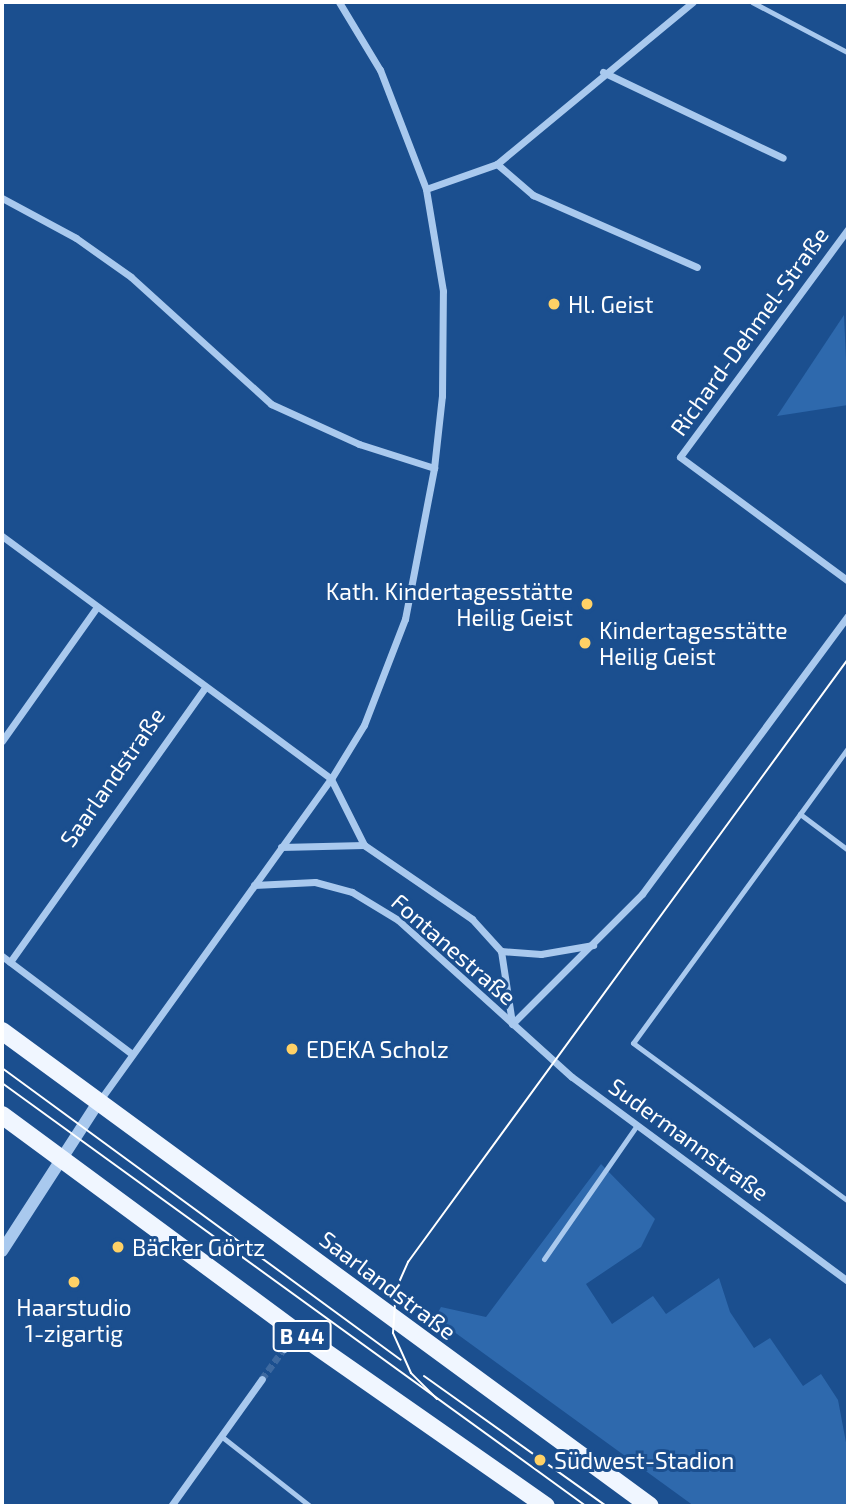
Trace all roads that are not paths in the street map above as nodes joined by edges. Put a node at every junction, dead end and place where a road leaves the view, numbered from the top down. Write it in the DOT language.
graph roads {
  1 [pos="339,2"];
  2 [pos="693,2"];
  3 [pos="752,2"];
  4 [pos="847,52"];
  5 [pos="603,72"];
  6 [pos="783,158"];
  7 [pos="497,164"];
  8 [pos="426,189"];
  9 [pos="2,198"];
  10 [pos="848,229"];
  11 [pos="697,267"];
  12 [pos="434,468"];
  13 [pos="2,536"];
  14 [pos="848,582"];
  15 [pos="97,607"];
  16 [pos="848,616"];
  17 [pos="205,688"];
  18 [pos="2,741"];
  19 [pos="848,748"];
  20 [pos="331,779"];
  21 [pos="800,814"];
  22 [pos="365,845"];
  23 [pos="281,847"];
  24 [pos="848,850"];
  25 [pos="254,885"];
  26 [pos="594,944"];
  27 [pos="501,951"];
  28 [pos="2,956"];
  29 [pos="10,962"];
  30 [pos="512,1024"];
  31 [pos="2,1031"];
  32 [pos="132,1054"];
  33 [pos="97,1104"];
  34 [pos="2,1115"];
  35 [pos="637,1125"];
  36 [pos="62,1159"];
  37 [pos="848,1201"];
  38 [pos="2,1251"];
  39 [pos="544,1259"];
  40 [pos="848,1280"];
  41 [pos="295,1331"];
  42 [pos="284,1349"];
  43 [pos="262,1379"];
  44 [pos="221,1436"];
  45 [pos="539,1504"];
  46 [pos="171,1506"];
  47 [pos="310,1506"];
  48 [pos="650,1506"];
  1 -- 8 [label="street"];
  2 -- 5 [label="street"];
  3 -- 4 [label="lane"];
  5 -- 6 [label="street"];
  5 -- 7 [label="street"];
  7 -- 8 [label="street"];
  7 -- 11 [label="street"];
  8 -- 12 [label="street"];
  9 -- 12 [label="street"];
  10 -- 14 [label="street, Richard-Dehmel-Straße"];
  12 -- 20 [label="street"];
  13 -- 15 [label="street, Fontanestraße"];
  15 -- 17 [label="street, Fontanestraße"];
  15 -- 18 [label="street"];
  16 -- 26 [label="street"];
  17 -- 20 [label="street, Fontanestraße"];
  17 -- 29 [label="street, Saarlandstraße"];
  19 -- 21 [label="lane"];
  20 -- 22 [label="street, Fontanestraße"];
  20 -- 23 [label="street"];
  21 -- 24 [label="lane"];
  21 -- 37 [label="lane"];
  22 -- 23 [label="street"];
  22 -- 27 [label="street, Fontanestraße"];
  23 -- 25 [label="street"];
  25 -- 30 [label="street, Fontanestraße"];
  25 -- 32 [label="street"];
  26 -- 27 [label="street"];
  26 -- 30 [label="street"];
  27 -- 30 [label="street, Fontanestraße"];
  28 -- 29 [label="street"];
  29 -- 32 [label="street"];
  30 -- 35 [label="street, Sudermannstraße"];
  31 -- 33 [label="main road, Saarlandstraße"];
  32 -- 33 [label="street"];
  33 -- 36 [label="street"];
  33 -- 48 [label="main road, Saarlandstraße"];
  34 -- 36 [label="main road, B 44"];
  35 -- 39 [label="lane"];
  35 -- 40 [label="street, Sudermannstraße"];
  36 -- 38 [label="street"];
  36 -- 41 [label="main road, B 44"];
  41 -- 42 [label="street"];
  41 -- 45 [label="main road, B 44"];
  43 -- 44 [label="street"];
  44 -- 46 [label="street"];
  44 -- 47 [label="lane"];
}
